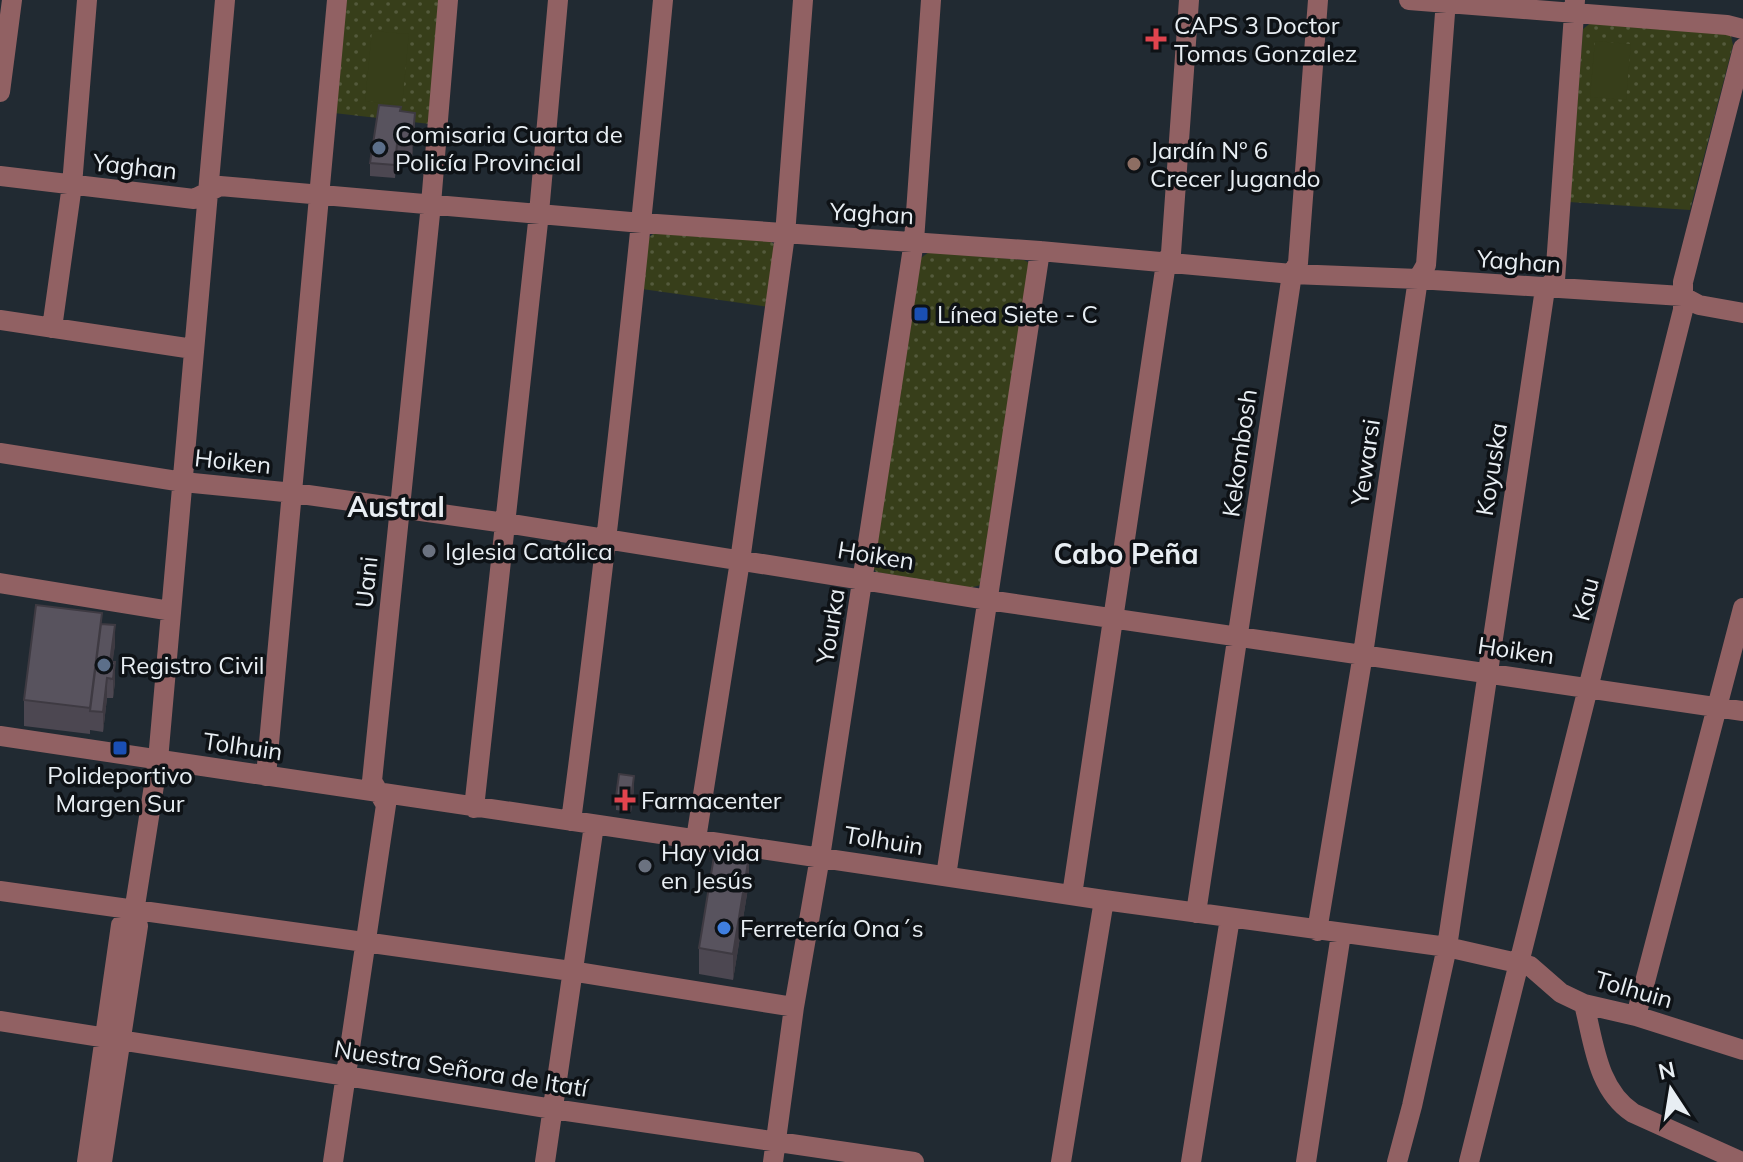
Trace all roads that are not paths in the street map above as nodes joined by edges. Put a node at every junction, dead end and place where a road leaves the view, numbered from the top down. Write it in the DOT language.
graph roads {
  1 [pos="12,0"];
  2 [pos="87,0"];
  3 [pos="225,0"];
  4 [pos="337,0"];
  5 [pos="448,0"];
  6 [pos="558,0"];
  7 [pos="663,0"];
  8 [pos="803,0"];
  9 [pos="931,0"];
  10 [pos="1189,0"];
  11 [pos="1318,0"];
  12 [pos="1409,0"];
  13 [pos="1446,1"];
  14 [pos="1574,7"];
  15 [pos="1743,29"];
  16 [pos="4,33"];
  17 [pos="1743,48"];
  18 [pos="0,92"];
  19 [pos="0,176"];
  20 [pos="72,185"];
  21 [pos="208,191"];
  22 [pos="320,194"];
  23 [pos="431,204"];
  24 [pos="539,213"];
  25 [pos="642,223"];
  26 [pos="785,235"];
  27 [pos="914,241"];
  28 [pos="1040,251"];
  29 [pos="1166,263"];
  30 [pos="1292,274"];
  31 [pos="1418,279"];
  32 [pos="1545,289"];
  33 [pos="1682,296"];
  34 [pos="1743,313"];
  35 [pos="0,320"];
  36 [pos="52,328"];
  37 [pos="193,349"];
  38 [pos="0,453"];
  39 [pos="183,482"];
  40 [pos="294,493"];
  41 [pos="399,509"];
  42 [pos="505,523"];
  43 [pos="608,540"];
  44 [pos="740,561"];
  45 [pos="863,579"];
  46 [pos="0,583"];
  47 [pos="988,600"];
  48 [pos="1743,608"];
  49 [pos="171,611"];
  50 [pos="1112,617"];
  51 [pos="1238,636"];
  52 [pos="1363,654"];
  53 [pos="1487,672"];
  54 [pos="1590,687"];
  55 [pos="1718,707"];
  56 [pos="1743,711"];
  57 [pos="0,736"];
  58 [pos="158,760"];
  59 [pos="266,776"];
  60 [pos="378,792"];
  61 [pos="474,808"];
  62 [pos="571,821"];
  63 [pos="594,825"];
  64 [pos="696,839"];
  65 [pos="820,857"];
  66 [pos="946,876"];
  67 [pos="0,891"];
  68 [pos="1072,895"];
  69 [pos="1104,900"];
  70 [pos="134,912"];
  71 [pos="1196,913"];
  72 [pos="1230,918"];
  73 [pos="1317,931"];
  74 [pos="1341,934"];
  75 [pos="364,942"];
  76 [pos="1447,947"];
  77 [pos="1519,962"];
  78 [pos="571,971"];
  79 [pos="1584,1004"];
  80 [pos="794,1007"];
  81 [pos="1636,1016"];
  82 [pos="0,1021"];
  83 [pos="113,1040"];
  84 [pos="1743,1050"];
  85 [pos="346,1076"];
  86 [pos="553,1109"];
  87 [pos="774,1152"];
  88 [pos="87,1162"];
  89 [pos="102,1162"];
  90 [pos="333,1162"];
  91 [pos="545,1162"];
  92 [pos="914,1162"];
  93 [pos="1061,1162"];
  94 [pos="1191,1162"];
  95 [pos="1306,1162"];
  96 [pos="1397,1162"];
  97 [pos="1469,1162"];
  98 [pos="1742,1162"];
  1 -- 16 [label="street"];
  2 -- 20 [label="street"];
  3 -- 21 [label="street"];
  4 -- 22 [label="street"];
  5 -- 23 [label="street, Uani"];
  6 -- 24 [label="street"];
  7 -- 25 [label="street"];
  8 -- 26 [label="street"];
  9 -- 27 [label="street, Yourka"];
  10 -- 29 [label="street"];
  11 -- 30 [label="street, Kekombosh"];
  12 -- 13 [label="street"];
  13 -- 14 [label="street"];
  13 -- 31 [label="street, Yewarsi"];
  14 -- 15 [label="street"];
  14 -- 32 [label="street, Koyuska"];
  16 -- 18 [label="street"];
  17 -- 33 [label="street, Kau"];
  19 -- 20 [label="street, Yaghan"];
  20 -- 21 [label="street, Yaghan"];
  20 -- 36 [label="street"];
  21 -- 22 [label="street, Yaghan"];
  21 -- 37 [label="street"];
  22 -- 23 [label="street, Yaghan"];
  22 -- 40 [label="street"];
  23 -- 24 [label="street, Yaghan"];
  23 -- 41 [label="street, Uani"];
  24 -- 25 [label="street, Yaghan"];
  24 -- 42 [label="street"];
  25 -- 26 [label="street, Yaghan"];
  25 -- 43 [label="street"];
  26 -- 27 [label="street, Yaghan"];
  26 -- 44 [label="street"];
  27 -- 28 [label="street, Yaghan"];
  27 -- 45 [label="street, Yourka"];
  28 -- 29 [label="street, Yaghan"];
  28 -- 47 [label="street"];
  29 -- 30 [label="street, Yaghan"];
  29 -- 50 [label="street"];
  30 -- 31 [label="street, Yaghan"];
  30 -- 51 [label="street, Kekombosh"];
  31 -- 32 [label="street, Yaghan"];
  31 -- 52 [label="street, Yewarsi"];
  32 -- 33 [label="street, Yaghan"];
  32 -- 53 [label="street, Koyuska"];
  33 -- 34 [label="street, Yaghan"];
  33 -- 54 [label="street, Kau"];
  35 -- 36 [label="street"];
  36 -- 37 [label="street"];
  37 -- 39 [label="street"];
  38 -- 39 [label="street, Hoiken"];
  39 -- 40 [label="street, Hoiken"];
  39 -- 49 [label="street"];
  40 -- 41 [label="street, Hoiken"];
  40 -- 59 [label="street"];
  41 -- 42 [label="street, Hoiken"];
  41 -- 60 [label="street, Uani"];
  42 -- 43 [label="street, Hoiken"];
  42 -- 61 [label="street"];
  43 -- 44 [label="street, Hoiken"];
  43 -- 62 [label="street"];
  44 -- 45 [label="street, Hoiken"];
  44 -- 64 [label="street"];
  45 -- 47 [label="street, Hoiken"];
  45 -- 65 [label="street, Yourka"];
  46 -- 49 [label="street"];
  47 -- 50 [label="street, Hoiken"];
  47 -- 66 [label="street"];
  48 -- 55 [label="street"];
  49 -- 58 [label="street"];
  50 -- 51 [label="street, Hoiken"];
  50 -- 68 [label="street"];
  51 -- 52 [label="street, Hoiken"];
  51 -- 71 [label="street, Kekombosh"];
  52 -- 53 [label="street, Hoiken"];
  52 -- 73 [label="street, Yewarsi"];
  53 -- 54 [label="street, Hoiken"];
  53 -- 76 [label="street, Koyuska"];
  54 -- 55 [label="street, Hoiken"];
  54 -- 77 [label="street, Kau"];
  55 -- 56 [label="street, Hoiken"];
  55 -- 81 [label="street"];
  57 -- 58 [label="street, Tolhuin"];
  58 -- 59 [label="street, Tolhuin"];
  58 -- 70 [label="street"];
  59 -- 60 [label="street, Tolhuin"];
  60 -- 61 [label="street, Tolhuin"];
  60 -- 75 [label="street, Uani"];
  61 -- 62 [label="street, Tolhuin"];
  62 -- 63 [label="street, Tolhuin"];
  63 -- 64 [label="street, Tolhuin"];
  63 -- 78 [label="street"];
  64 -- 65 [label="street, Tolhuin"];
  65 -- 66 [label="street, Tolhuin"];
  65 -- 80 [label="street, Yourka"];
  66 -- 68 [label="street, Tolhuin"];
  67 -- 70 [label="street"];
  68 -- 69 [label="street, Tolhuin"];
  69 -- 71 [label="street, Tolhuin"];
  69 -- 93 [label="street"];
  70 -- 75 [label="street"];
  70 -- 83 [label="street"];
  71 -- 72 [label="street, Tolhuin"];
  72 -- 73 [label="street, Tolhuin"];
  72 -- 94 [label="street"];
  73 -- 74 [label="street, Tolhuin"];
  74 -- 76 [label="street, Tolhuin"];
  74 -- 95 [label="street"];
  75 -- 78 [label="street"];
  75 -- 85 [label="street, Uani"];
  76 -- 77 [label="street, Tolhuin"];
  76 -- 96 [label="street, Koyuska"];
  77 -- 79 [label="street, Tolhuin"];
  77 -- 97 [label="street, Kau"];
  78 -- 80 [label="street"];
  78 -- 86 [label="street"];
  79 -- 81 [label="street, Tolhuin"];
  79 -- 98 [label="street"];
  80 -- 87 [label="street, Yourka"];
  81 -- 84 [label="street, Tolhuin"];
  82 -- 83 [label="street, Nuestra Señora de Itatí"];
  83 -- 85 [label="street, Nuestra Señora de Itatí"];
  83 -- 88 [label="street"];
  83 -- 89 [label="street"];
  85 -- 86 [label="street, Nuestra Señora de Itatí"];
  85 -- 90 [label="street, Uani"];
  86 -- 87 [label="street, Nuestra Señora de Itatí"];
  86 -- 91 [label="street"];
  87 -- 92 [label="street, Nuestra Señora de Itatí"];
}
